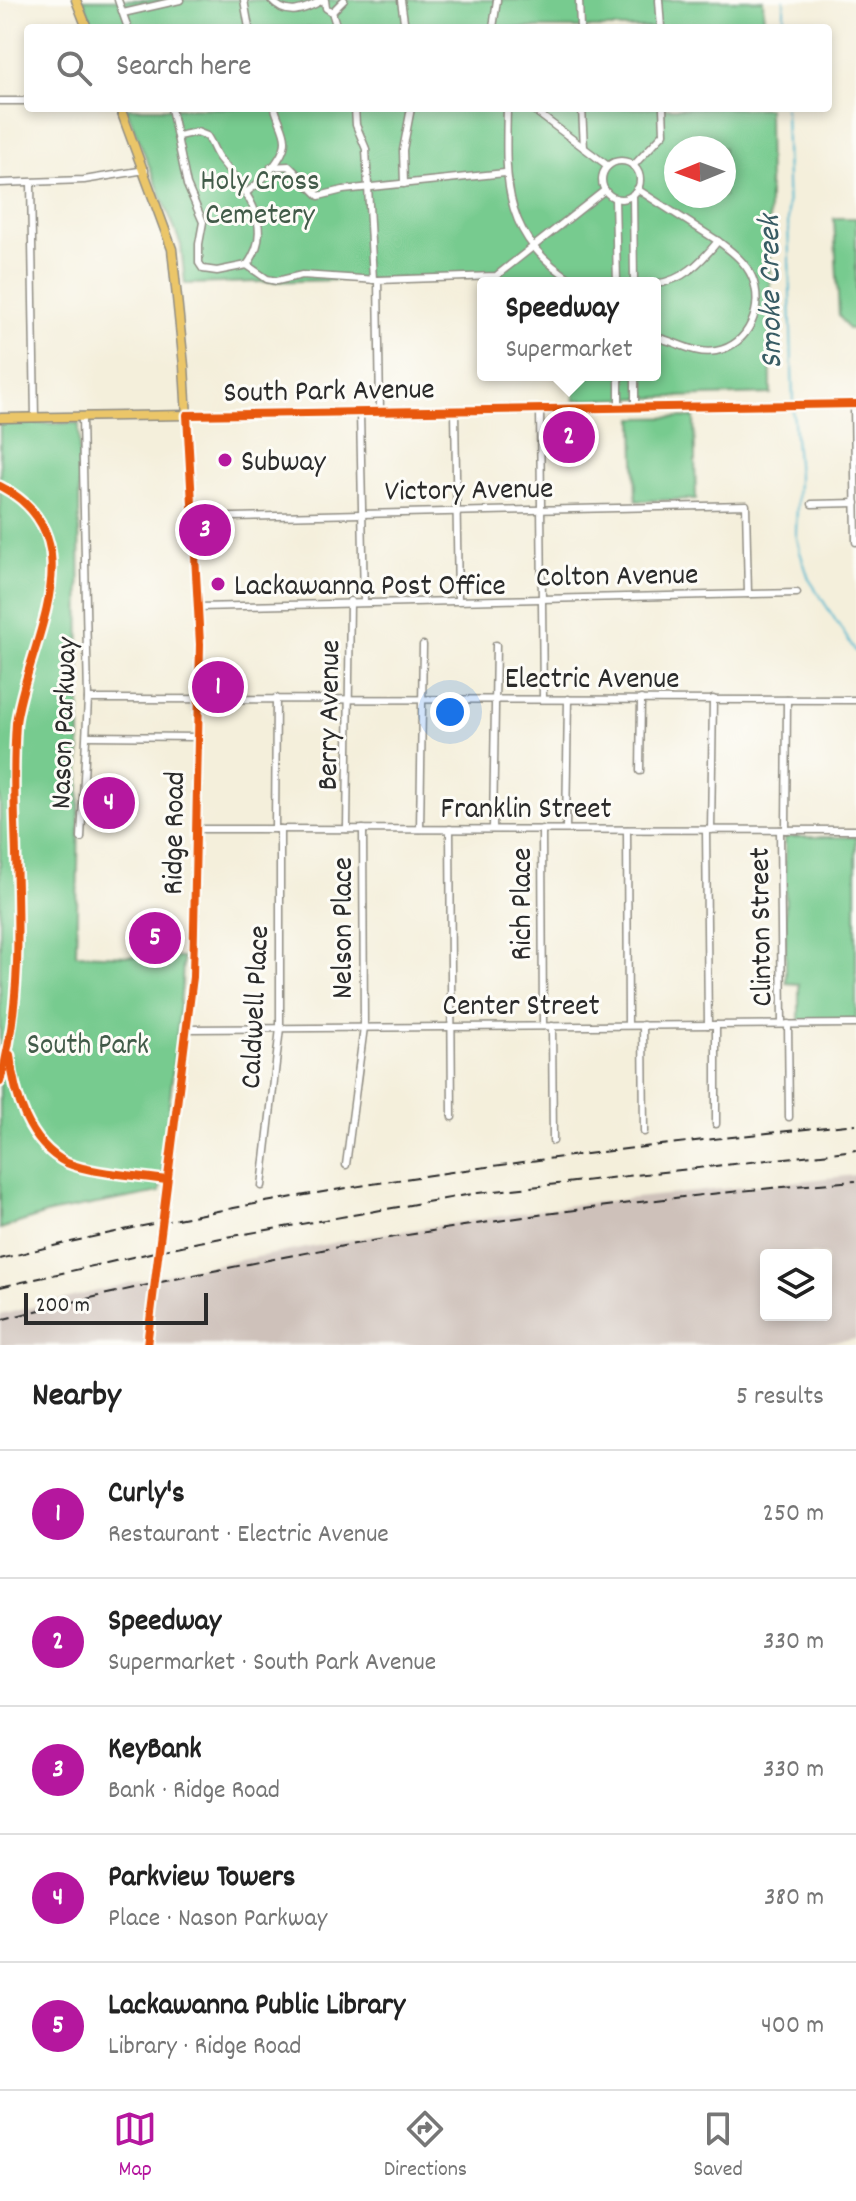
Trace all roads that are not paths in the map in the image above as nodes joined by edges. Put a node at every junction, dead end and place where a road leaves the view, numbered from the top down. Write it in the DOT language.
graph roads {
  1 [pos="76,0"];
  2 [pos="118,0"];
  3 [pos="180,0"];
  4 [pos="244,0"];
  5 [pos="271,0"];
  6 [pos="324,0"];
  7 [pos="344,0"];
  8 [pos="401,0"];
  9 [pos="497,0"];
  10 [pos="579,0"];
  11 [pos="659,0"];
  12 [pos="314,5"];
  13 [pos="329,10"];
  14 [pos="123,13"];
  15 [pos="85,24"];
  16 [pos="127,24"];
  17 [pos="248,24"];
  18 [pos="335,24"];
  19 [pos="404,24"];
  20 [pos="494,24"];
  21 [pos="580,24"];
  22 [pos="661,24"];
  23 [pos="0,101"];
  24 [pos="24,101"];
  25 [pos="122,112"];
  26 [pos="172,112"];
  27 [pos="276,112"];
  28 [pos="355,112"];
  29 [pos="410,112"];
  30 [pos="507,112"];
  31 [pos="536,112"];
  32 [pos="582,112"];
  33 [pos="663,112"];
  34 [pos="178,136"];
  35 [pos="584,148"];
  36 [pos="608,166"];
  37 [pos="633,166"];
  38 [pos="271,167"];
  39 [pos="145,170"];
  40 [pos="505,173"];
  41 [pos="0,183"];
  42 [pos="31,183"];
  43 [pos="404,184"];
  44 [pos="368,188"];
  45 [pos="605,190"];
  46 [pos="635,191"];
  47 [pos="247,192"];
  48 [pos="615,198"];
  49 [pos="718,241"];
  50 [pos="533,248"];
  51 [pos="247,265"];
  52 [pos="567,277"];
  53 [pos="617,277"];
  54 [pos="634,277"];
  55 [pos="376,280"];
  56 [pos="661,284"];
  57 [pos="661,339"];
  58 [pos="619,381"];
  59 [pos="635,381"];
  60 [pos="855,404"];
  61 [pos="635,407"];
  62 [pos="619,408"];
  63 [pos="540,409"];
  64 [pos="455,411"];
  65 [pos="380,412"];
  66 [pos="360,413"];
  67 [pos="187,415"];
  68 [pos="0,418"];
  69 [pos="35,418"];
  70 [pos="82,418"];
  71 [pos="0,486"];
  72 [pos="856,503"];
  73 [pos="812,504"];
  74 [pos="541,509"];
  75 [pos="457,510"];
  76 [pos="363,512"];
  77 [pos="194,518"];
  78 [pos="856,542"];
  79 [pos="797,593"];
  80 [pos="748,594"];
  81 [pos="542,598"];
  82 [pos="458,599"];
  83 [pos="350,601"];
  84 [pos="364,601"];
  85 [pos="198,607"];
  86 [pos="423,645"];
  87 [pos="496,645"];
  88 [pos="199,697"];
  89 [pos="276,698"];
  90 [pos="350,698"];
  91 [pos="423,698"];
  92 [pos="88,699"];
  93 [pos="496,699"];
  94 [pos="543,699"];
  95 [pos="568,699"];
  96 [pos="641,699"];
  97 [pos="713,699"];
  98 [pos="787,700"];
  99 [pos="854,700"];
  100 [pos="88,736"];
  101 [pos="198,737"];
  102 [pos="640,771"];
  103 [pos="196,829"];
  104 [pos="277,829"];
  105 [pos="347,829"];
  106 [pos="363,829"];
  107 [pos="420,829"];
  108 [pos="450,829"];
  109 [pos="493,829"];
  110 [pos="542,829"];
  111 [pos="566,829"];
  112 [pos="627,830"];
  113 [pos="709,830"];
  114 [pos="783,830"];
  115 [pos="856,830"];
  116 [pos="81,838"];
  117 [pos="785,1024"];
  118 [pos="856,1024"];
  119 [pos="628,1025"];
  120 [pos="643,1025"];
  121 [pos="712,1025"];
  122 [pos="543,1026"];
  123 [pos="552,1026"];
  124 [pos="364,1027"];
  125 [pos="451,1027"];
  126 [pos="280,1028"];
  127 [pos="187,1029"];
  128 [pos="0,1082"];
  129 [pos="452,1117"];
  130 [pos="789,1117"];
  131 [pos="716,1124"];
  132 [pos="644,1132"];
  133 [pos="553,1141"];
  134 [pos="346,1165"];
  135 [pos="262,1186"];
  136 [pos="147,1345"];
  1 -- 15 [label="main road"];
  2 -- 14 [label="street"];
  3 -- 14 [label="street"];
  4 -- 17 [label="street"];
  5 -- 12 [label="street"];
  6 -- 12 [label="street"];
  6 -- 13 [label="street"];
  7 -- 13 [label="street"];
  8 -- 19 [label="street"];
  9 -- 20 [label="street"];
  10 -- 21 [label="street"];
  11 -- 22 [label="street"];
  12 -- 13 [label="street"];
  13 -- 18 [label="street"];
  14 -- 16 [label="street"];
  23 -- 24 [label="street"];
  25 -- 39 [label="main road, Ridge Road"];
  26 -- 34 [label="street"];
  27 -- 38 [label="street"];
  28 -- 44 [label="street"];
  29 -- 43 [label="street"];
  30 -- 40 [label="street"];
  31 -- 35 [label="street"];
  32 -- 35 [label="street"];
  33 -- 37 [label="street"];
  34 -- 47 [label="street"];
  34 -- 51 [label="street"];
  35 -- 36 [label="street"];
  36 -- 37 [label="street"];
  36 -- 45 [label="street"];
  37 -- 46 [label="street"];
  38 -- 44 [label="street"];
  38 -- 47 [label="street"];
  39 -- 42 [label="street"];
  39 -- 67 [label="main road, Ridge Road"];
  40 -- 43 [label="street"];
  40 -- 50 [label="street"];
  41 -- 42 [label="street"];
  42 -- 69 [label="street"];
  43 -- 44 [label="street"];
  44 -- 55 [label="street"];
  45 -- 48 [label="street"];
  45 -- 50 [label="street"];
  46 -- 48 [label="street"];
  46 -- 49 [label="street"];
  46 -- 54 [label="street"];
  47 -- 51 [label="street"];
  48 -- 53 [label="street"];
  49 -- 56 [label="street"];
  49 -- 57 [label="street"];
  50 -- 52 [label="street"];
  50 -- 55 [label="street"];
  51 -- 55 [label="street"];
  55 -- 65 [label="street"];
  58 -- 62 [label="street"];
  59 -- 61 [label="street"];
  60 -- 61 [label="main road, South Park Avenue"];
  60 -- 72 [label="street"];
  61 -- 62 [label="main road, South Park Avenue"];
  62 -- 63 [label="main road, South Park Avenue"];
  63 -- 64 [label="main road, South Park Avenue"];
  63 -- 74 [label="street"];
  64 -- 65 [label="main road, South Park Avenue"];
  64 -- 75 [label="street"];
  65 -- 66 [label="main road, South Park Avenue"];
  66 -- 67 [label="main road, South Park Avenue"];
  66 -- 76 [label="street"];
  67 -- 70 [label="main road, South Park Avenue"];
  67 -- 77 [label="main road, Ridge Road"];
  68 -- 69 [label="main road, South Park Avenue"];
  69 -- 70 [label="main road, South Park Avenue"];
  70 -- 92 [label="street, Nason Parkway"];
  71 -- 128 [label="street"];
  72 -- 73 [label="street"];
  72 -- 78 [label="street"];
  74 -- 75 [label="street, Victory Avenue"];
  74 -- 80 [label="street, Victory Avenue"];
  74 -- 81 [label="street"];
  75 -- 76 [label="street, Victory Avenue"];
  75 -- 82 [label="street"];
  76 -- 77 [label="street, Victory Avenue"];
  76 -- 84 [label="street"];
  77 -- 85 [label="main road, Ridge Road"];
  79 -- 80 [label="street, Colton Avenue"];
  80 -- 81 [label="street, Colton Avenue"];
  81 -- 82 [label="street, Colton Avenue"];
  81 -- 94 [label="street"];
  82 -- 84 [label="street, Colton Avenue"];
  83 -- 84 [label="street, Colton Avenue"];
  83 -- 85 [label="street, Colton Avenue"];
  83 -- 90 [label="street, Berry Avenue"];
  85 -- 88 [label="main road, Ridge Road"];
  86 -- 91 [label="street"];
  87 -- 93 [label="street"];
  88 -- 89 [label="street, Electric Avenue"];
  88 -- 92 [label="street, Electric Avenue"];
  88 -- 101 [label="main road, Ridge Road"];
  89 -- 90 [label="street, Electric Avenue"];
  89 -- 104 [label="street, Caldwell Place"];
  90 -- 91 [label="street, Electric Avenue"];
  90 -- 105 [label="street, Berry Avenue"];
  91 -- 93 [label="street, Electric Avenue"];
  91 -- 107 [label="street"];
  92 -- 100 [label="street, Nason Parkway"];
  93 -- 94 [label="street, Electric Avenue"];
  93 -- 109 [label="street"];
  94 -- 95 [label="street, Electric Avenue"];
  95 -- 96 [label="street, Electric Avenue"];
  95 -- 111 [label="street"];
  96 -- 97 [label="street, Electric Avenue"];
  96 -- 102 [label="street"];
  97 -- 98 [label="street, Electric Avenue"];
  97 -- 113 [label="street"];
  98 -- 99 [label="street, Electric Avenue"];
  98 -- 114 [label="street, Clinton Street"];
  100 -- 101 [label="street"];
  100 -- 116 [label="street, Nason Parkway"];
  101 -- 103 [label="main road, Ridge Road"];
  103 -- 104 [label="street, Franklin Street"];
  103 -- 127 [label="main road, Ridge Road"];
  104 -- 105 [label="street, Franklin Street"];
  104 -- 126 [label="street, Caldwell Place"];
  105 -- 106 [label="street, Franklin Street"];
  106 -- 107 [label="street, Franklin Street"];
  106 -- 124 [label="street, Nelson Place"];
  107 -- 108 [label="street, Franklin Street"];
  108 -- 109 [label="street, Franklin Street"];
  108 -- 125 [label="street"];
  109 -- 110 [label="street, Franklin Street"];
  110 -- 111 [label="street, Franklin Street"];
  110 -- 122 [label="street, Rich Place"];
  111 -- 112 [label="street, Franklin Street"];
  112 -- 113 [label="street, Franklin Street"];
  112 -- 119 [label="street"];
  113 -- 114 [label="street, Franklin Street"];
  113 -- 121 [label="street"];
  114 -- 115 [label="street, Franklin Street"];
  114 -- 117 [label="street, Clinton Street"];
  117 -- 118 [label="street, Center Street"];
  117 -- 121 [label="street, Center Street"];
  117 -- 130 [label="street, Clinton Street"];
  119 -- 120 [label="street, Center Street"];
  119 -- 123 [label="street, Center Street"];
  120 -- 121 [label="street, Center Street"];
  120 -- 132 [label="street"];
  121 -- 131 [label="street"];
  122 -- 123 [label="street, Center Street"];
  122 -- 125 [label="street, Center Street"];
  123 -- 133 [label="street"];
  124 -- 125 [label="street, Center Street"];
  124 -- 126 [label="street, Center Street"];
  124 -- 134 [label="street, Nelson Place"];
  125 -- 129 [label="street"];
  126 -- 127 [label="street, Center Street"];
  126 -- 135 [label="street, Caldwell Place"];
  127 -- 136 [label="main road, Ridge Road, bridge"];
}
